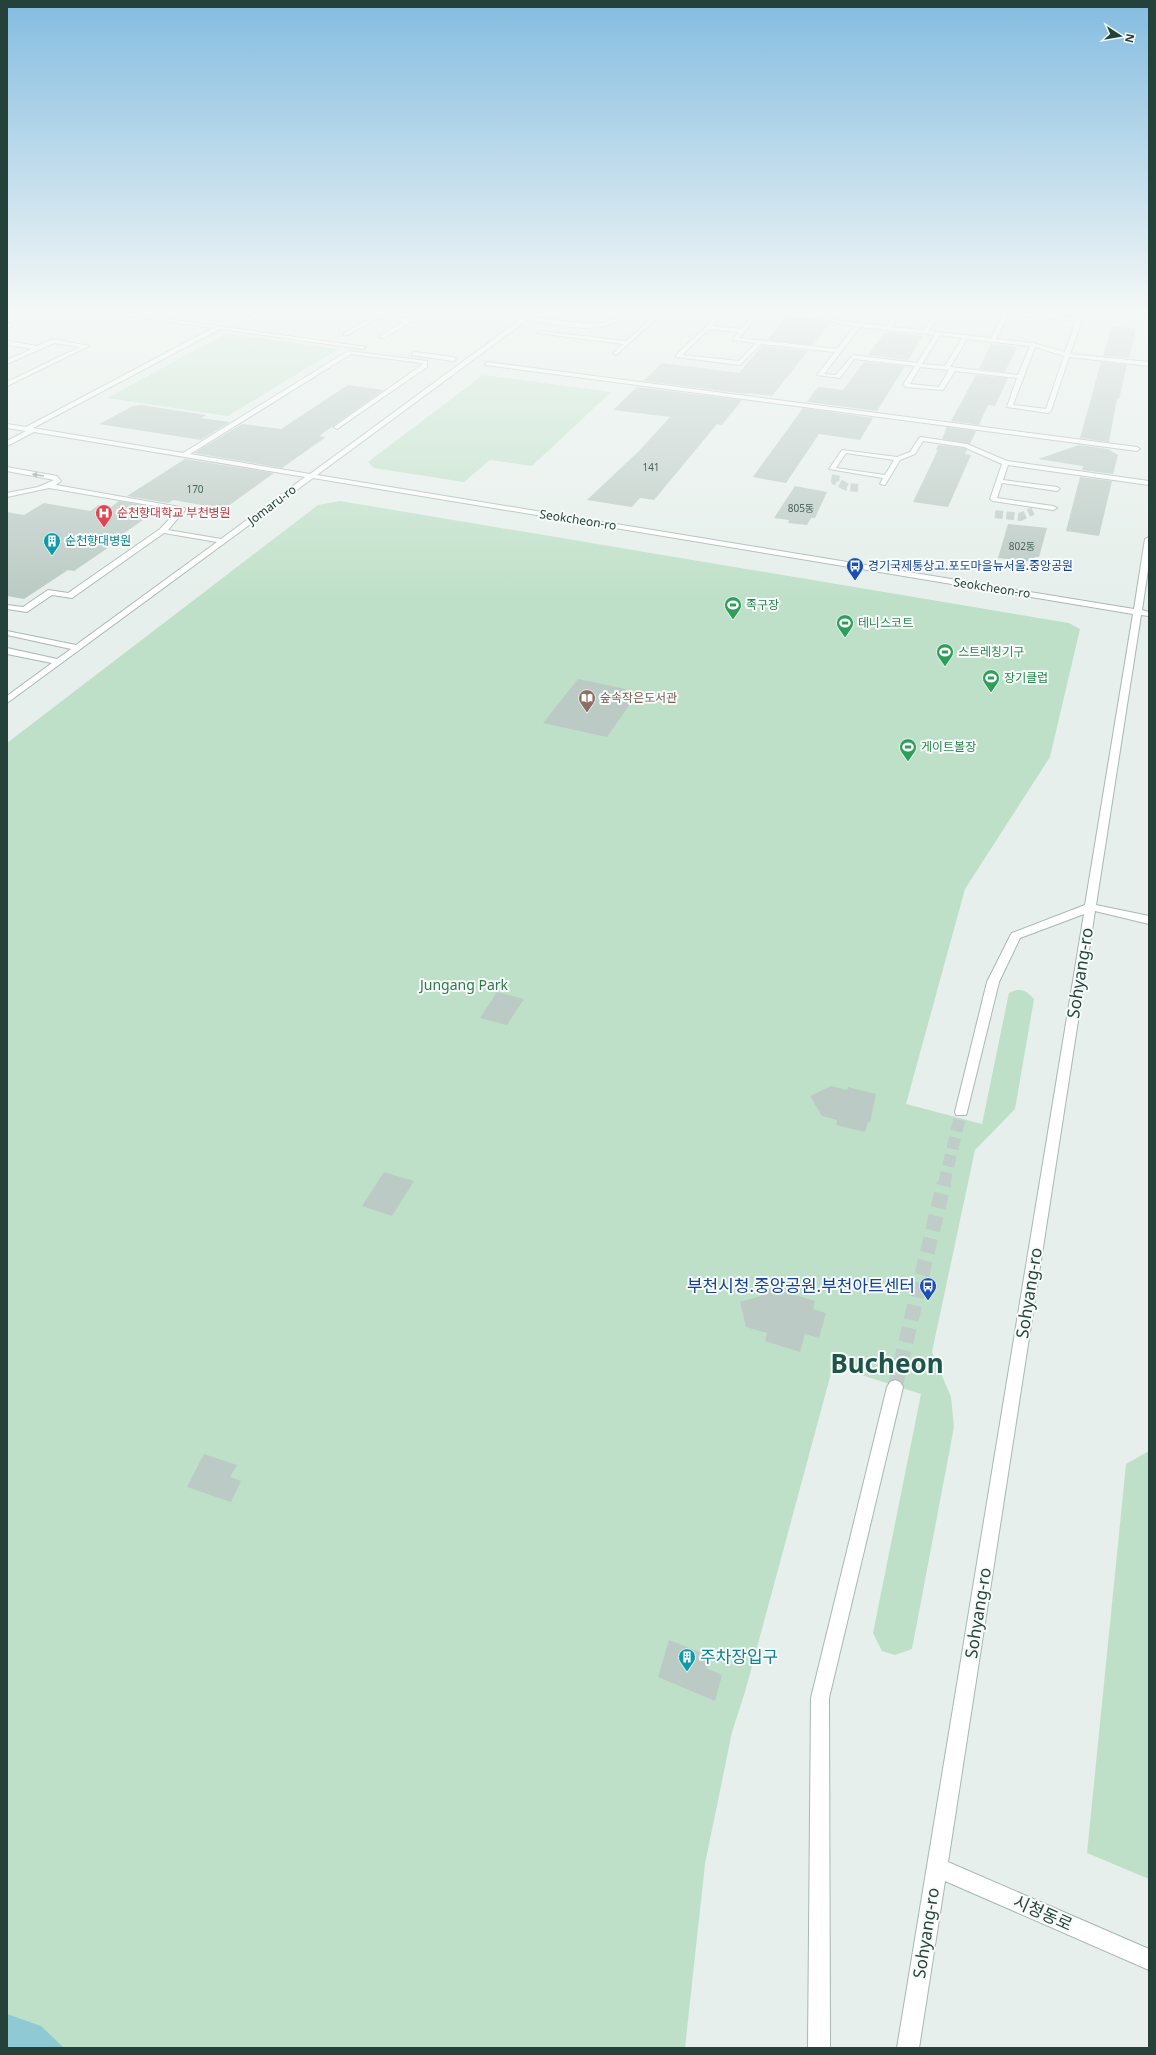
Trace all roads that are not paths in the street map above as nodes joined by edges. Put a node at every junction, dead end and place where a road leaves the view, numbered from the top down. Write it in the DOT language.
graph roads {
  1 [pos="73,406"];
  2 [pos="263,406"];
  3 [pos="368,406"];
  4 [pos="406,406"];
  5 [pos="807,406"];
  6 [pos="1009,406"];
  7 [pos="1050,406"];
  8 [pos="7,426"];
  9 [pos="18,427"];
  10 [pos="338,427"];
  11 [pos="30,429"];
  12 [pos="7,434"];
  13 [pos="7,444"];
  14 [pos="1137,449"];
  15 [pos="184,455"];
  16 [pos="898,459"];
  17 [pos="1006,463"];
  18 [pos="7,469"];
  19 [pos="21,472"];
  20 [pos="311,476"];
  21 [pos="888,477"];
  22 [pos="999,481"];
  23 [pos="1149,483"];
  24 [pos="884,484"];
  25 [pos="50,486"];
  26 [pos="1057,489"];
  27 [pos="7,490"];
  28 [pos="7,494"];
  29 [pos="1053,508"];
  30 [pos="163,531"];
  31 [pos="1149,539"];
  32 [pos="222,541"];
  33 [pos="7,607"];
  34 [pos="1143,613"];
  35 [pos="7,632"];
  36 [pos="78,648"];
  37 [pos="7,651"];
  38 [pos="59,662"];
  39 [pos="7,700"];
  40 [pos="1091,907"];
  41 [pos="1149,920"];
  42 [pos="961,1112"];
  43 [pos="895,1387"];
  44 [pos="937,1867"];
  45 [pos="1149,1960"];
  46 [pos="819,2048"];
  47 [pos="908,2048"];
  1 -- 11 [label="street"];
  2 -- 15 [label="street"];
  3 -- 10 [label="street"];
  4 -- 20 [label="street, Jomaru-ro"];
  5 -- 14 [label="street"];
  6 -- 7 [label="street"];
  8 -- 9 [label="street, Seokcheon-ro"];
  9 -- 11 [label="street, Seokcheon-ro"];
  9 -- 12 [label="street"];
  11 -- 13 [label="street"];
  11 -- 15 [label="street, Seokcheon-ro"];
  15 -- 20 [label="street, Seokcheon-ro"];
  16 -- 17 [label="street"];
  16 -- 21 [label="street"];
  16 -- 21 [label="street"];
  17 -- 22 [label="street"];
  17 -- 23 [label="street"];
  18 -- 19 [label="street"];
  25 -- 19 [label="street, one-way"];
  19 -- 27 [label="street"];
  20 -- 32 [label="street, Jomaru-ro"];
  20 -- 34 [label="street, Seokcheon-ro"];
  21 -- 24 [label="street"];
  22 -- 26 [label="street"];
  22 -- 29 [label="street"];
  25 -- 28 [label="street"];
  25 -- 30 [label="street"];
  30 -- 32 [label="street"];
  30 -- 33 [label="street"];
  31 -- 34 [label="street, Sohyang-ro"];
  32 -- 36 [label="street, Jomaru-ro"];
  34 -- 40 [label="street, Sohyang-ro"];
  35 -- 36 [label="street"];
  36 -- 38 [label="street, Jomaru-ro"];
  37 -- 38 [label="street"];
  38 -- 39 [label="street, Jomaru-ro"];
  40 -- 41 [label="street"];
  40 -- 42 [label="street"];
  40 -- 44 [label="street, Sohyang-ro"];
  43 -- 46 [label="street"];
  44 -- 45 [label="street, 시청동로"];
  44 -- 47 [label="street, Sohyang-ro"];
}
